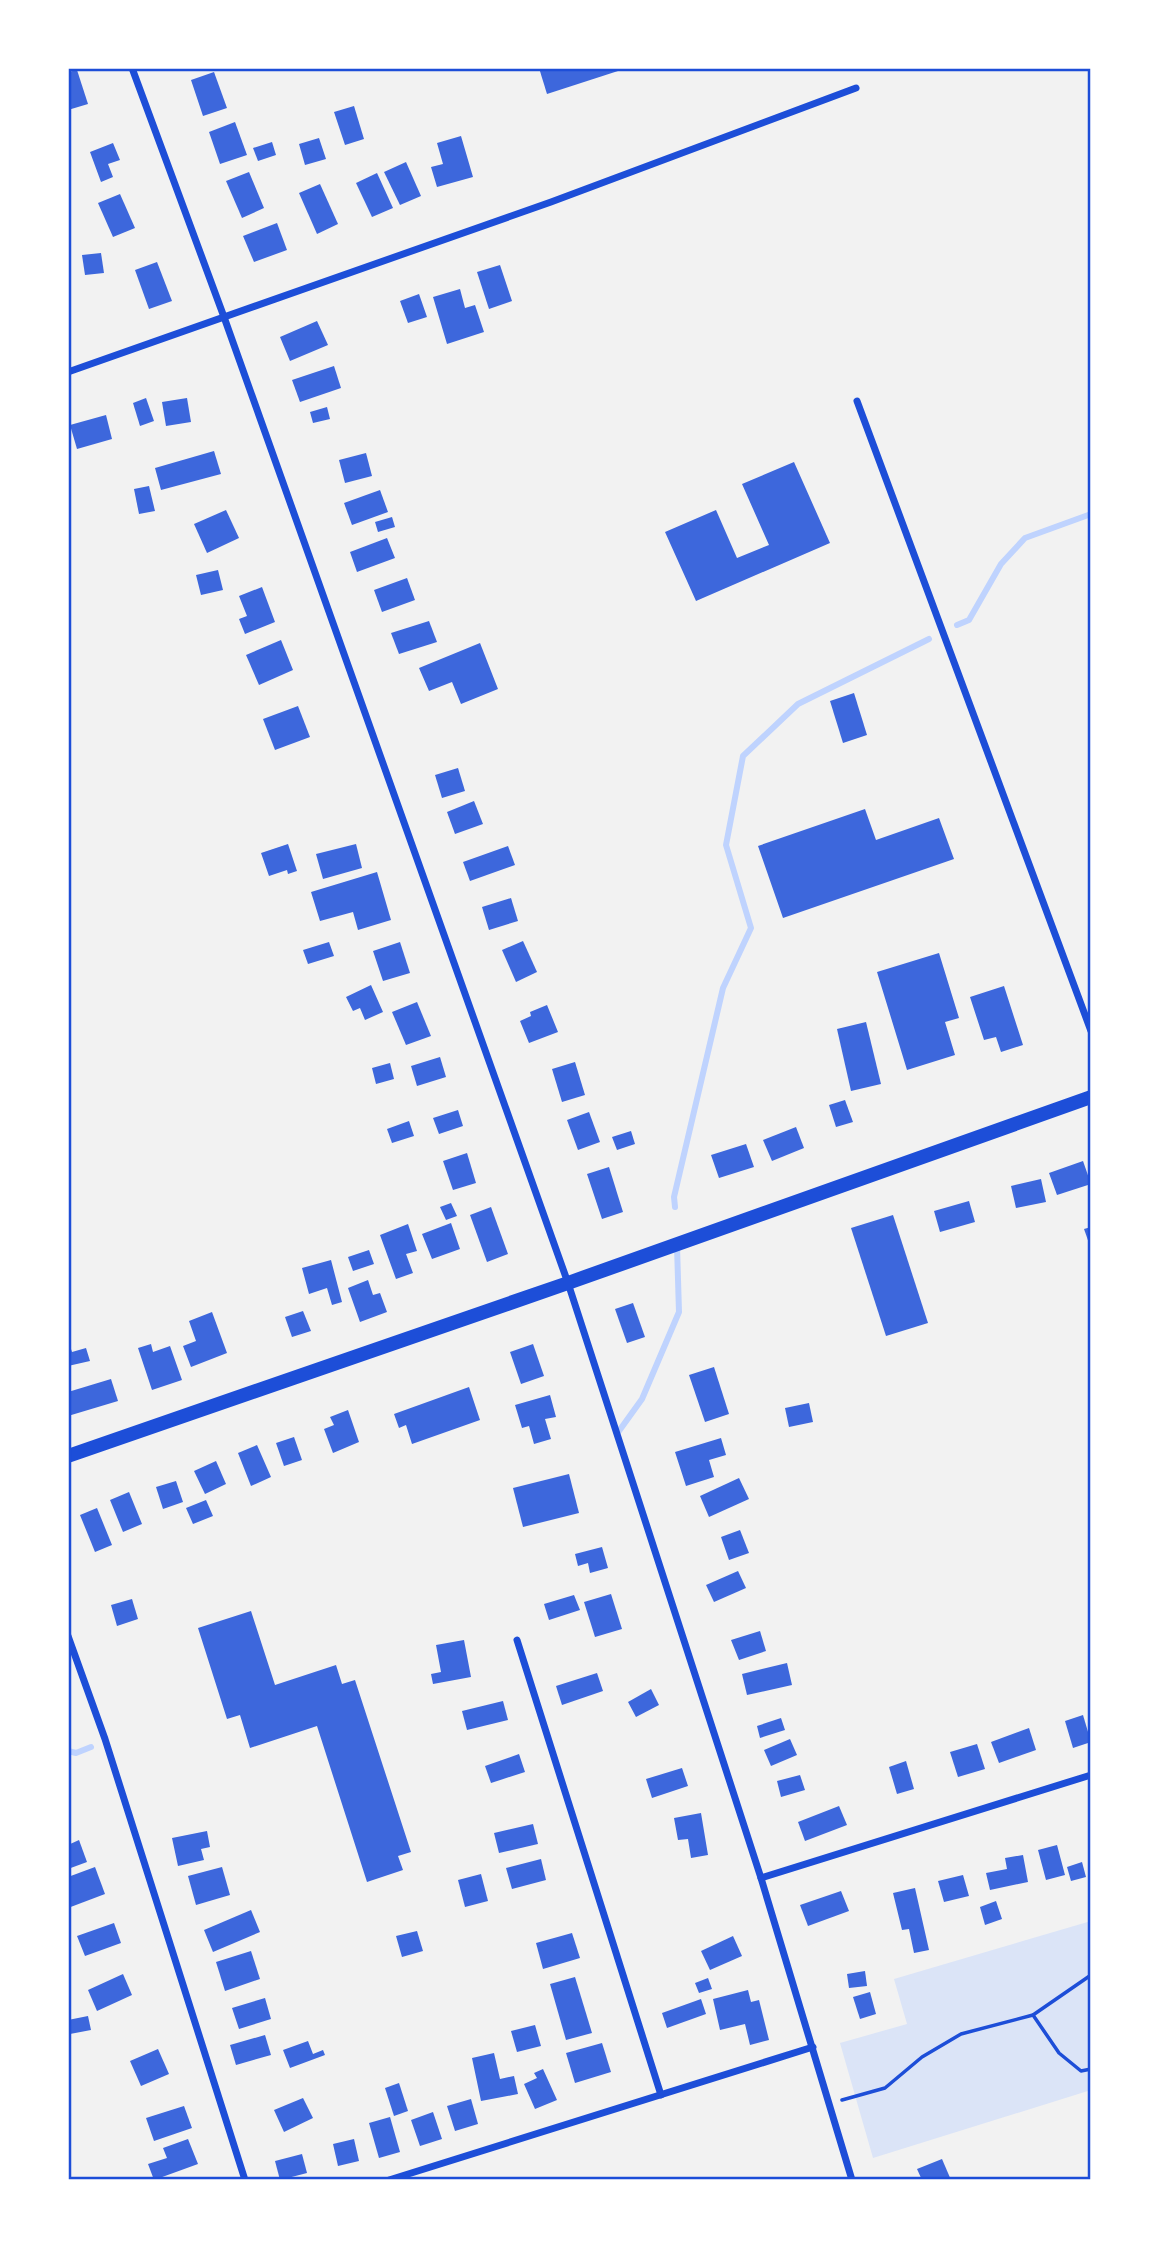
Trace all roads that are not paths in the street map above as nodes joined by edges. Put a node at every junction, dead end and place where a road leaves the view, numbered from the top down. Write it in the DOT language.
graph roads {
  1 [pos="132,68"];
  2 [pos="856,88"];
  3 [pos="224,317"];
  4 [pos="68,372"];
  5 [pos="857,401"];
  6 [pos="1091,1031"];
  7 [pos="1091,1097"];
  8 [pos="569,1283"];
  9 [pos="68,1456"];
  10 [pos="68,1636"];
  11 [pos="517,1640"];
  12 [pos="1091,1775"];
  13 [pos="761,1878"];
  14 [pos="813,2047"];
  15 [pos="661,2095"];
  16 [pos="245,2180"];
  17 [pos="389,2180"];
  18 [pos="852,2180"];
  1 -- 3 [label="street"];
  2 -- 3 [label="street"];
  3 -- 4 [label="street"];
  3 -- 8 [label="street"];
  5 -- 6 [label="street"];
  7 -- 8 [label="main road"];
  8 -- 9 [label="main road"];
  8 -- 13 [label="street"];
  10 -- 16 [label="street"];
  11 -- 15 [label="street"];
  12 -- 13 [label="street"];
  13 -- 14 [label="street"];
  14 -- 15 [label="street"];
  14 -- 18 [label="street"];
  15 -- 17 [label="street"];
}
